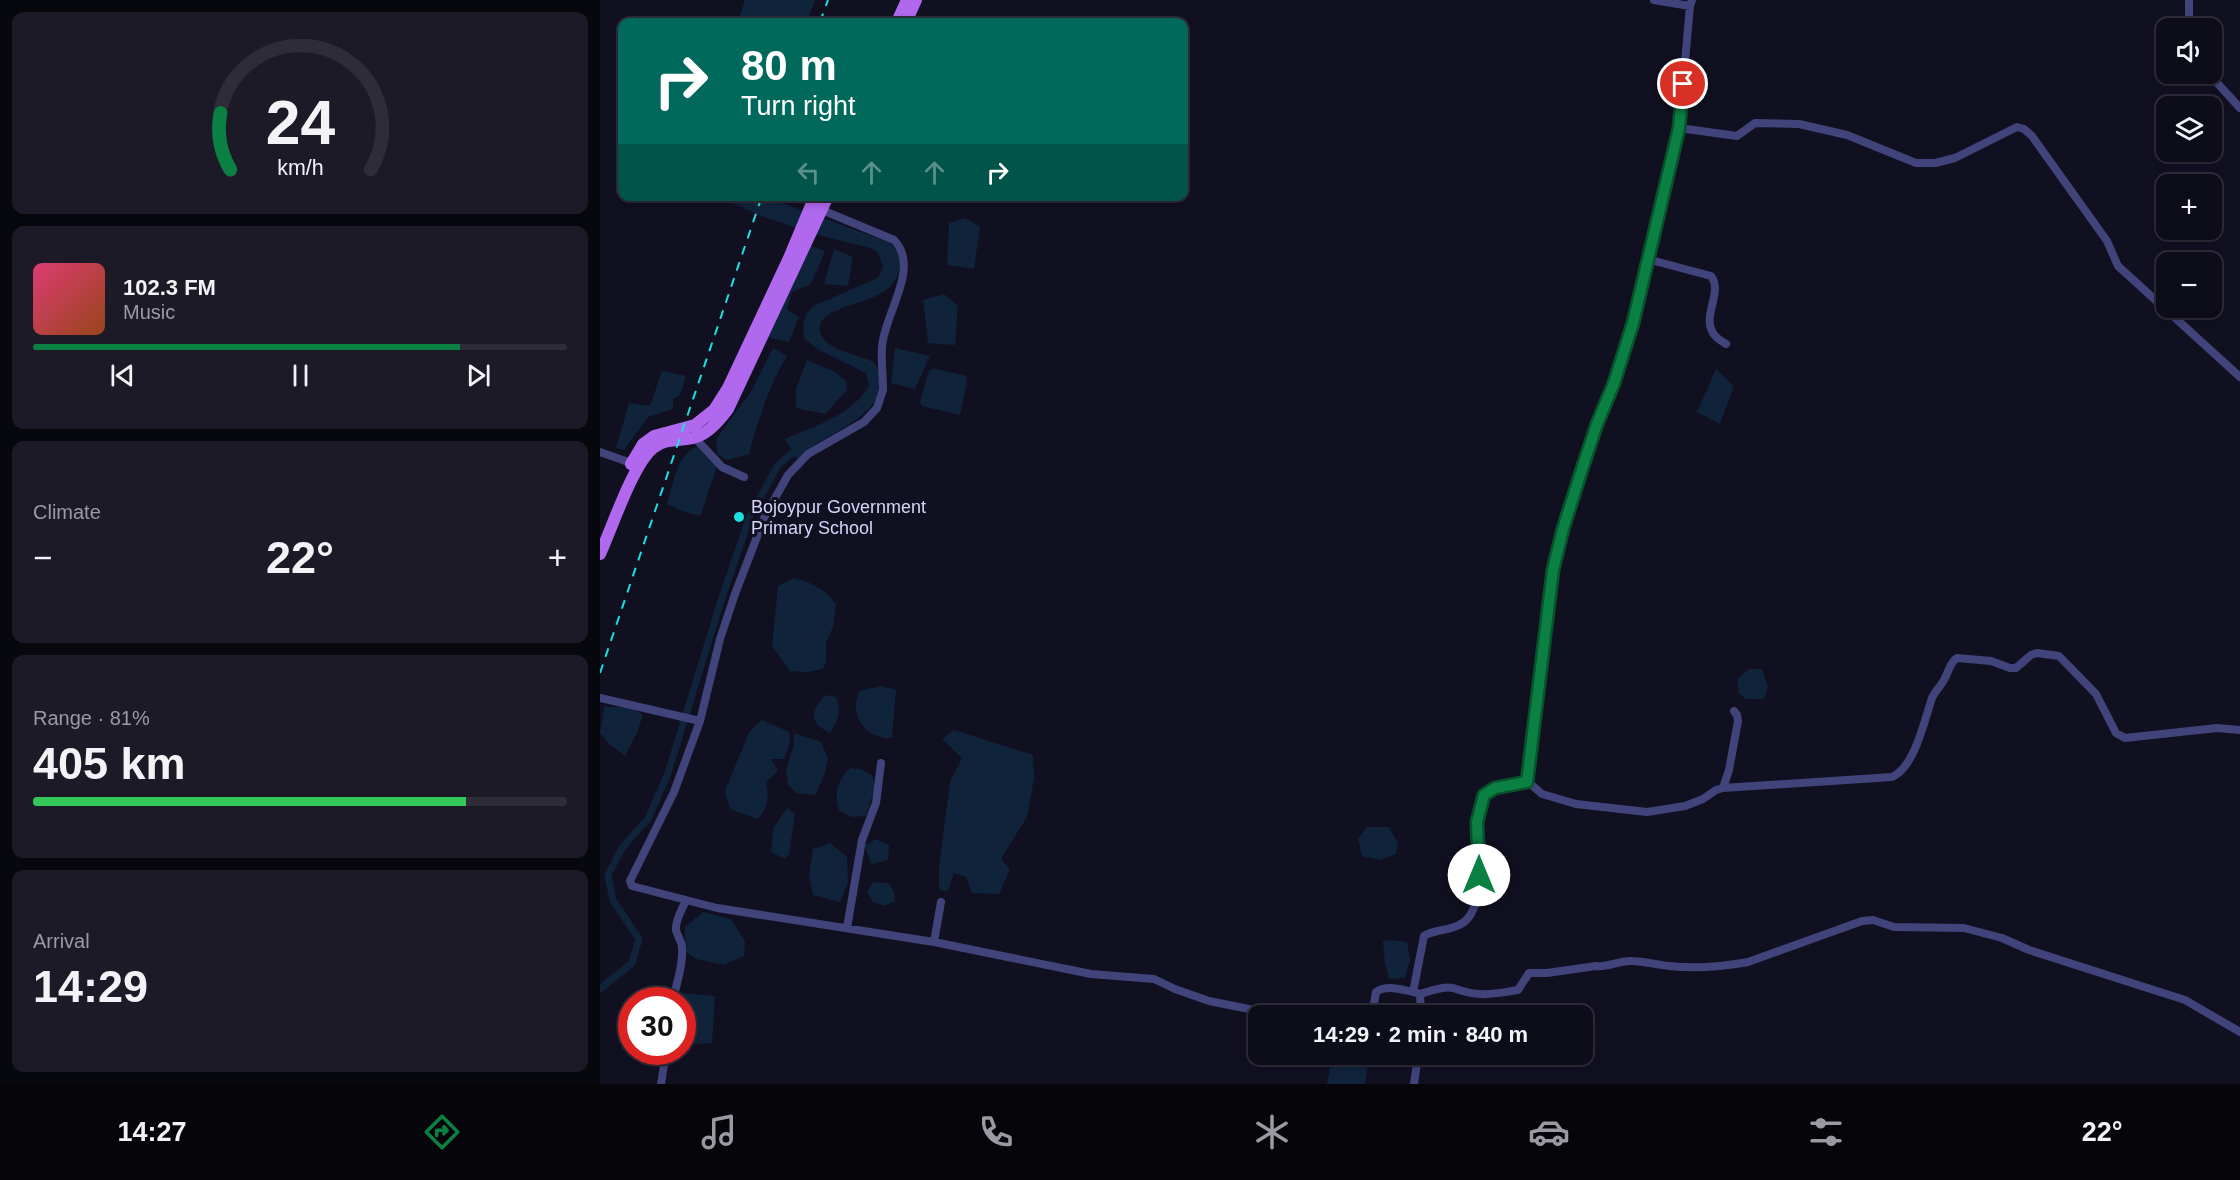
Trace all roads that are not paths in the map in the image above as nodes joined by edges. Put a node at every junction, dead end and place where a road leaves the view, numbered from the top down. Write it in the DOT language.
graph roads {
  1 [pos="907,0"];
  2 [pos="916,0"];
  3 [pos="1654,0"];
  4 [pos="2189,0"];
  5 [pos="1691,3"];
  6 [pos="899,18"];
  7 [pos="908,18"];
  8 [pos="2189,18"];
  9 [pos="2218,84"];
  10 [pos="2240,108"];
  11 [pos="1679,128"];
  12 [pos="816,204"];
  13 [pos="1647,259"];
  14 [pos="766,317"];
  15 [pos="1726,344"];
  16 [pos="2240,377"];
  17 [pos="695,438"];
  18 [pos="600,452"];
  19 [pos="637,461"];
  20 [pos="744,477"];
  21 [pos="600,536"];
  22 [pos="600,554"];
  23 [pos="600,698"];
  24 [pos="1734,711"];
  25 [pos="698,721"];
  26 [pos="2240,730"];
  27 [pos="881,764"];
  28 [pos="1527,782"];
  29 [pos="1724,788"];
  30 [pos="685,902"];
  31 [pos="941,902"];
  32 [pos="846,928"];
  33 [pos="934,942"];
  34 [pos="678,987"];
  35 [pos="1417,993"];
  36 [pos="1374,1005"];
  37 [pos="1419,1005"];
  38 [pos="1248,1009"];
  39 [pos="2240,1032"];
  40 [pos="664,1065"];
  41 [pos="1415,1065"];
  42 [pos="661,1084"];
  43 [pos="1414,1084"];
  1 -- 6 [label="main road"];
  2 -- 7 [label="main road"];
  3 -- 5 [label="street"];
  4 -- 8 [label="street"];
  5 -- 11 [label="street"];
  9 -- 10 [label="street"];
  11 -- 13 [label="street"];
  11 -- 16 [label="street"];
  12 -- 14 [label="main road"];
  12 -- 25 [label="street"];
  13 -- 15 [label="street"];
  13 -- 28 [label="street"];
  14 -- 17 [label="main road"];
  14 -- 19 [label="main road"];
  17 -- 19 [label="main road"];
  17 -- 20 [label="street"];
  18 -- 19 [label="street"];
  19 -- 21 [label="main road"];
  19 -- 22 [label="main road"];
  23 -- 25 [label="street"];
  24 -- 29 [label="street"];
  25 -- 30 [label="street"];
  26 -- 29 [label="street"];
  27 -- 32 [label="street"];
  28 -- 29 [label="street"];
  28 -- 35 [label="street"];
  30 -- 32 [label="street"];
  30 -- 34 [label="street"];
  31 -- 33 [label="street"];
  32 -- 33 [label="street"];
  33 -- 38 [label="street"];
  35 -- 36 [label="street"];
  35 -- 37 [label="street"];
  35 -- 39 [label="street"];
  40 -- 42 [label="street"];
  41 -- 43 [label="street"];
}
